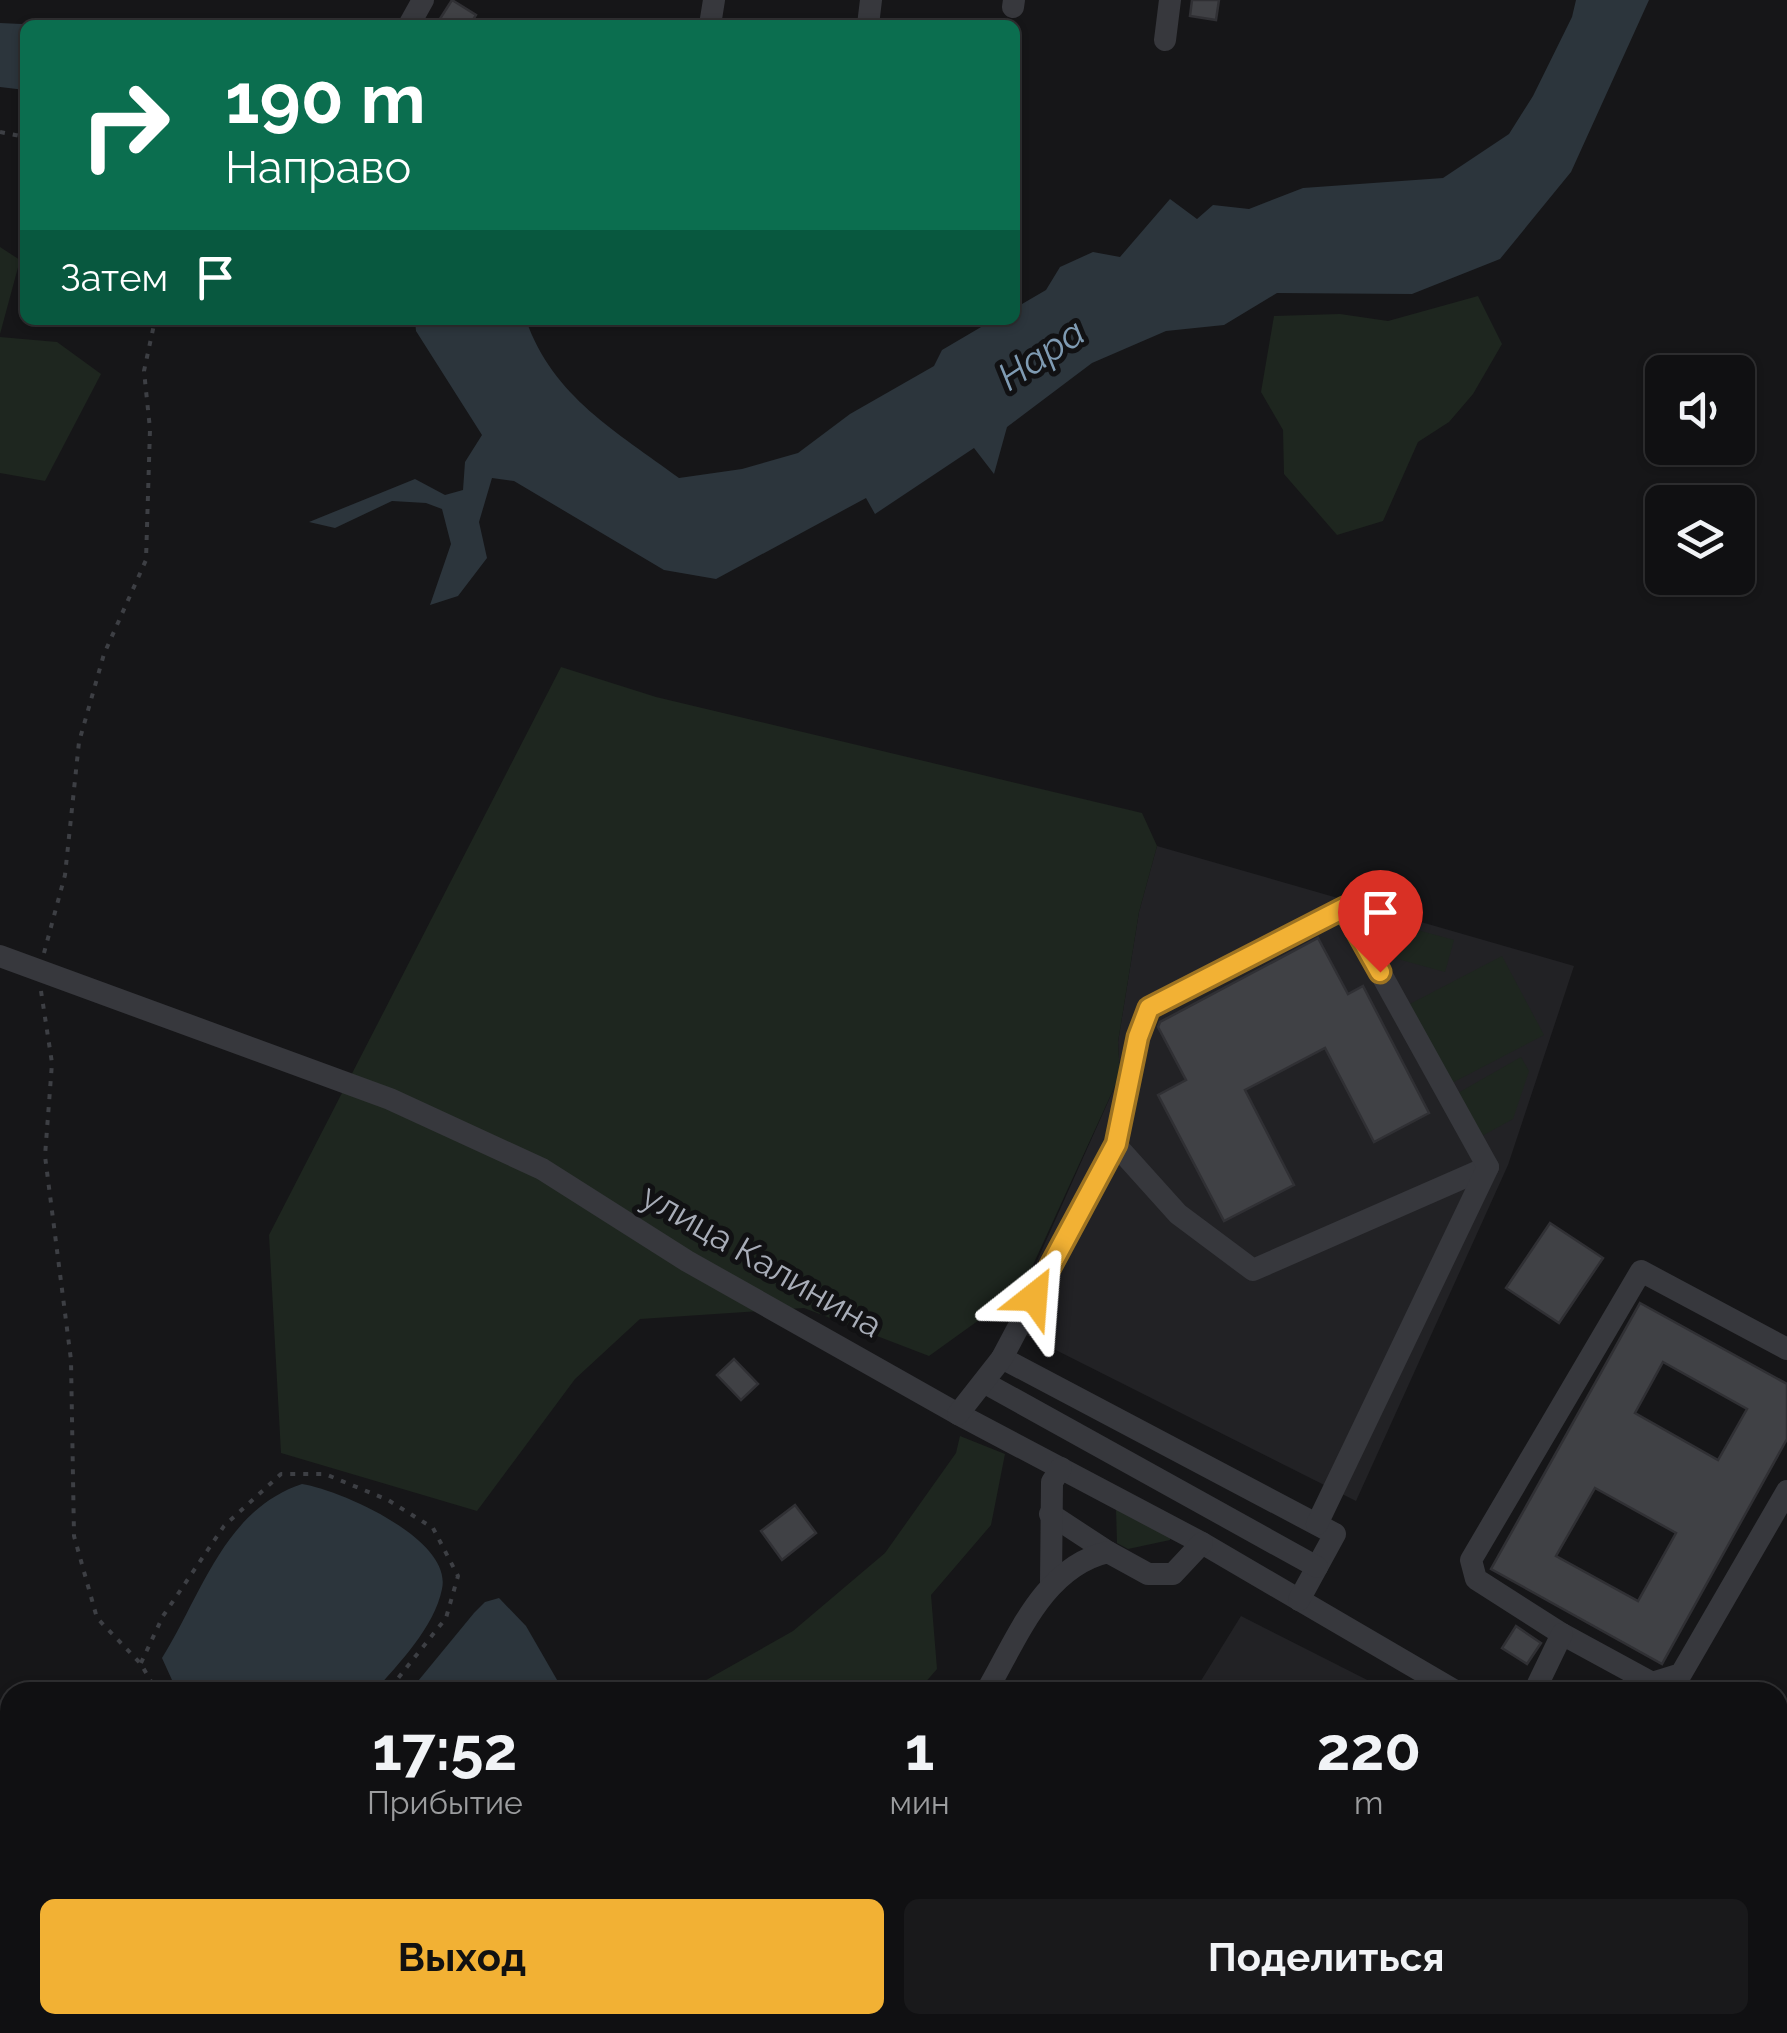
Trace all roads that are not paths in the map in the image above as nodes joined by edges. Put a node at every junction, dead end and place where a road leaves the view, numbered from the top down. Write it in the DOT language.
graph roads {
  1 [pos="1170,0"];
  2 [pos="1165,40"];
  3 [pos="0,956"];
  4 [pos="1116,1144"];
  5 [pos="1488,1167"];
  6 [pos="1787,1350"];
  7 [pos="1002,1358"];
  8 [pos="985,1383"];
  9 [pos="958,1414"];
  10 [pos="1062,1468"];
  11 [pos="1787,1491"];
  12 [pos="1050,1514"];
  13 [pos="1317,1524"];
  14 [pos="1202,1543"];
  15 [pos="1108,1552"];
  16 [pos="1317,1567"];
  17 [pos="1051,1582"];
  18 [pos="1299,1600"];
  19 [pos="1562,1634"];
  20 [pos="992,1682"];
  21 [pos="1440,1682"];
  22 [pos="1539,1682"];
  23 [pos="1650,1682"];
  24 [pos="1655,1682"];
  1 -- 2 [label="street"];
  3 -- 9 [label="street, улица Калинина"];
  4 -- 5 [label="street"];
  4 -- 5 [label="street"];
  4 -- 7 [label="street"];
  5 -- 13 [label="street"];
  6 -- 19 [label="street"];
  7 -- 8 [label="street"];
  7 -- 13 [label="street"];
  8 -- 9 [label="street"];
  8 -- 16 [label="street"];
  9 -- 10 [label="street, улица Калинина"];
  10 -- 12 [label="street"];
  10 -- 14 [label="street, улица Калинина"];
  11 -- 24 [label="street"];
  12 -- 15 [label="street"];
  12 -- 17 [label="street"];
  13 -- 16 [label="street"];
  14 -- 15 [label="street"];
  14 -- 18 [label="street, улица Калинина"];
  15 -- 17 [label="street"];
  16 -- 18 [label="street"];
  17 -- 20 [label="street"];
  18 -- 21 [label="street, улица Калинина"];
  19 -- 22 [label="street"];
  19 -- 23 [label="street"];
}
